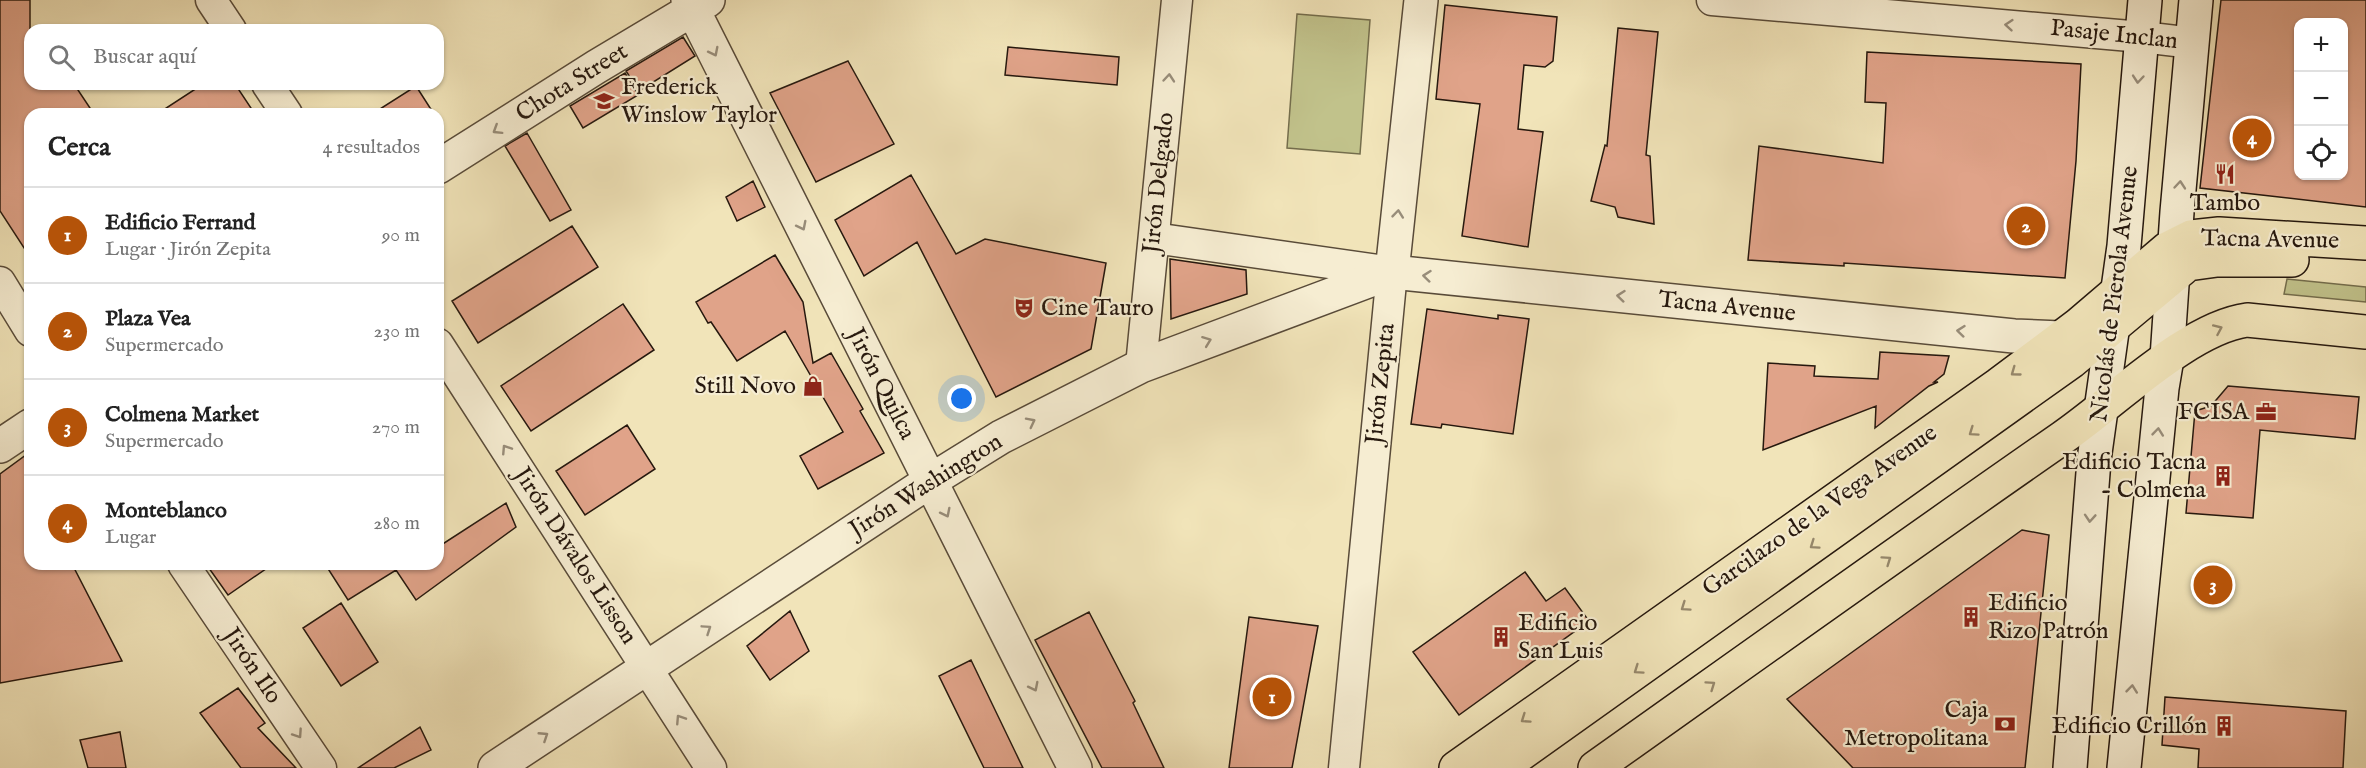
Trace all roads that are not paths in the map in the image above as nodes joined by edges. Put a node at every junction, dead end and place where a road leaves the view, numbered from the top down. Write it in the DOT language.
graph roads {
  1 [pos="211,0"];
  2 [pos="1177,0"];
  3 [pos="1421,0"];
  4 [pos="1712,0"];
  5 [pos="2145,0"];
  6 [pos="2196,0"];
  7 [pos="696,3"];
  8 [pos="227,24"];
  9 [pos="2142,37"];
  10 [pos="2193,43"];
  11 [pos="271,90"];
  12 [pos="283,108"];
  13 [pos="444,163"];
  14 [pos="1154,238"];
  15 [pos="2366,243"];
  16 [pos="2176,244"];
  17 [pos="2366,264"];
  18 [pos="1392,272"];
  19 [pos="2174,276"];
  20 [pos="0,282"];
  21 [pos="2119,292"];
  22 [pos="24,321"];
  23 [pos="2114,326"];
  24 [pos="2366,332"];
  25 [pos="2061,338"];
  26 [pos="444,353"];
  27 [pos="2167,358"];
  28 [pos="1141,366"];
  29 [pos="2102,408"];
  30 [pos="24,430"];
  31 [pos="0,446"];
  32 [pos="930,481"];
  33 [pos="187,570"];
  34 [pos="648,669"];
  35 [pos="321,768"];
  36 [pos="495,768"];
  37 [pos="711,768"];
  38 [pos="1075,768"];
  39 [pos="1344,768"];
  40 [pos="1456,768"];
  41 [pos="1501,768"];
  42 [pos="1595,768"];
  43 [pos="2070,768"];
  44 [pos="2124,768"];
  1 -- 8 [label="street"];
  14 -- 2 [label="street, Jirón Delgado, one-way"];
  18 -- 3 [label="street, Jirón Zepita, one-way"];
  9 -- 4 [label="street, Pasaje Inclan, one-way"];
  5 -- 9 [label="street, Nicolás de Pierola Avenue"];
  6 -- 10 [label="street"];
  7 -- 13 [label="street, Chota Street, one-way"];
  7 -- 32 [label="street, Jirón Quilca, one-way"];
  9 -- 10 [label="street, Pasaje Inclan"];
  9 -- 21 [label="street, Nicolás de Pierola Avenue, one-way"];
  16 -- 10 [label="street, one-way"];
  11 -- 12 [label="street"];
  14 -- 18 [label="street"];
  14 -- 28 [label="street, Jirón Delgado"];
  15 -- 16 [label="main road, Tacna Avenue"];
  16 -- 19 [label="street"];
  16 -- 21 [label="main road, Garcilazo de la Vega Avenue"];
  17 -- 19 [label="main road, Tacna Avenue"];
  25 -- 18 [label="street, Tacna Avenue, one-way"];
  28 -- 18 [label="street, Jirón Washington, one-way"];
  18 -- 39 [label="street, Jirón Zepita"];
  19 -- 23 [label="main road, Garcilazo de la Vega Avenue"];
  19 -- 27 [label="street"];
  20 -- 22 [label="street"];
  21 -- 23 [label="street, Nicolás de Pierola Avenue"];
  21 -- 25 [label="main road, Garcilazo de la Vega Avenue"];
  23 -- 29 [label="street, Nicolás de Pierola Avenue"];
  23 -- 41 [label="main road, Garcilazo de la Vega Avenue, one-way"];
  27 -- 24 [label="main road, one-way"];
  25 -- 40 [label="main road, Garcilazo de la Vega Avenue, one-way"];
  34 -- 26 [label="street, Jirón Dávalos Lisson, one-way"];
  27 -- 29 [label="main road"];
  44 -- 27 [label="street, one-way"];
  32 -- 28 [label="street, Jirón Washington, one-way"];
  42 -- 29 [label="main road, one-way"];
  29 -- 43 [label="street, Nicolás de Pierola Avenue, one-way"];
  30 -- 31 [label="street"];
  34 -- 32 [label="street, Jirón Washington, one-way"];
  32 -- 38 [label="street, Jirón Quilca, one-way"];
  33 -- 35 [label="street, Jirón Ilo, one-way"];
  36 -- 34 [label="street, Jirón Washington, one-way"];
  37 -- 34 [label="street, Jirón Dávalos Lisson, one-way"];
}
